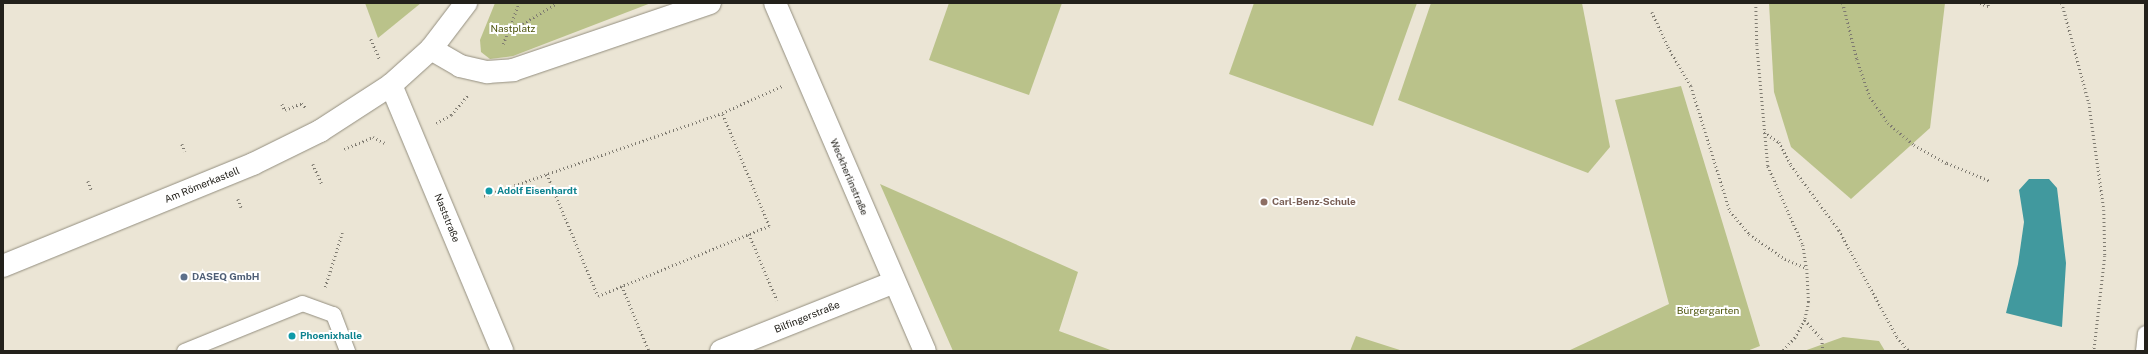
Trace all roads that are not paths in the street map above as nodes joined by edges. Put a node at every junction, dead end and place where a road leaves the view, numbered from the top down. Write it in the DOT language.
graph roads {
  1 [pos="466,3"];
  2 [pos="710,3"];
  3 [pos="775,3"];
  4 [pos="431,49"];
  5 [pos="391,84"];
  6 [pos="3,266"];
  7 [pos="894,282"];
  8 [pos="2145,333"];
  9 [pos="184,351"];
  10 [pos="347,351"];
  11 [pos="502,351"];
  12 [pos="721,351"];
  13 [pos="925,351"];
  14 [pos="2143,351"];
  1 -- 4 [label="street, Am Römerkastell"];
  2 -- 4 [label="street"];
  3 -- 7 [label="street, Weckherlinstraße"];
  4 -- 5 [label="street, Am Römerkastell"];
  5 -- 6 [label="street, Am Römerkastell"];
  5 -- 11 [label="street, Naststraße"];
  7 -- 12 [label="street, Bilfingerstraße"];
  7 -- 13 [label="street, Weckherlinstraße"];
  8 -- 14 [label="lane"];
  9 -- 10 [label="lane"];
}
